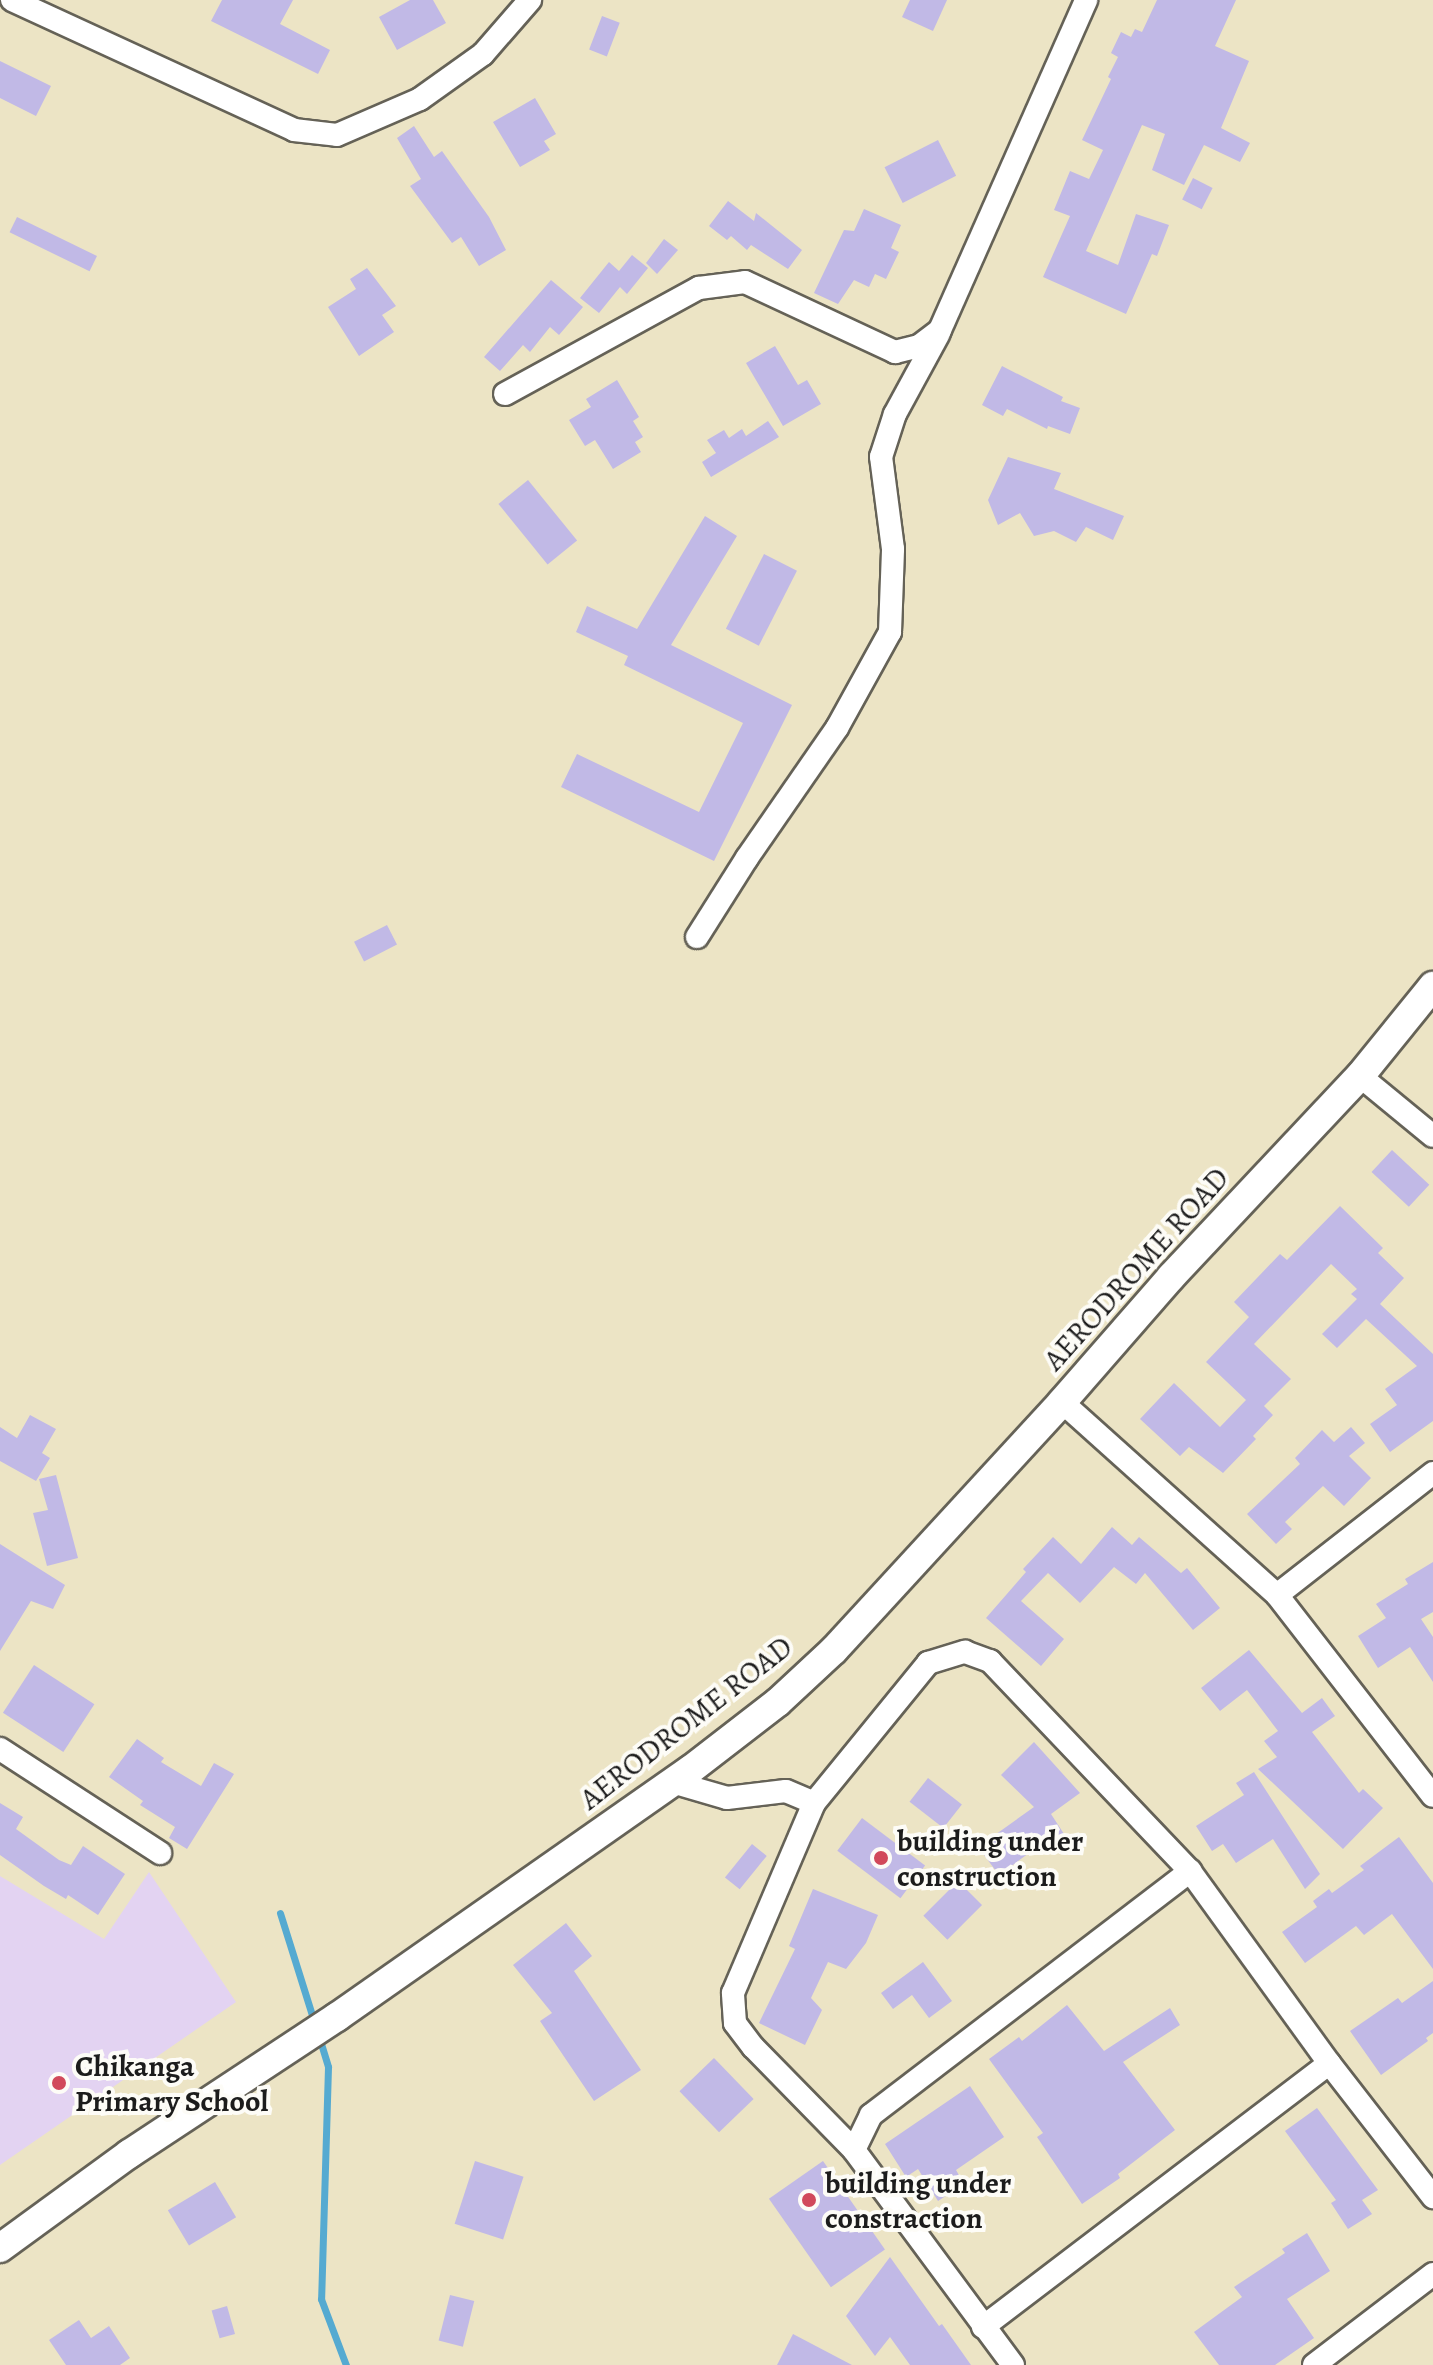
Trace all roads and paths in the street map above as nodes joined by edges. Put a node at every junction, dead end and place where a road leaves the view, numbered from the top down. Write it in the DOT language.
graph roads {
  1 [pos="12,0"];
  2 [pos="530,0"];
  3 [pos="1086,0"];
  4 [pos="38,6"];
  5 [pos="940,330"];
  6 [pos="505,394"];
  7 [pos="697,937"];
  8 [pos="1433,986"];
  9 [pos="1360,1076"];
  10 [pos="1433,1136"];
  11 [pos="1062,1402"];
  12 [pos="1433,1473"];
  13 [pos="1277,1595"];
  14 [pos="0,1749"];
  15 [pos="672,1782"];
  16 [pos="1433,1796"];
  17 [pos="814,1803"];
  18 [pos="160,1853"];
  19 [pos="1190,1871"];
  20 [pos="1329,2063"];
  21 [pos="854,2150"];
  22 [pos="1433,2197"];
  23 [pos="0,2248"];
  24 [pos="1433,2274"];
  25 [pos="983,2327"];
  26 [pos="1013,2365"];
  27 [pos="1314,2365"];
  1 -- 4 [label="street"];
  2 -- 4 [label="street"];
  3 -- 5 [label="street"];
  5 -- 6 [label="street"];
  5 -- 7 [label="street"];
  8 -- 9 [label="street, AERODROME ROAD"];
  9 -- 10 [label="street"];
  9 -- 11 [label="street, AERODROME ROAD"];
  11 -- 13 [label="street"];
  11 -- 15 [label="street, AERODROME ROAD"];
  12 -- 13 [label="street"];
  13 -- 16 [label="street"];
  14 -- 18 [label="street"];
  15 -- 17 [label="street"];
  15 -- 23 [label="street, AERODROME ROAD"];
  17 -- 19 [label="street"];
  17 -- 21 [label="street"];
  19 -- 20 [label="street"];
  19 -- 21 [label="street"];
  20 -- 22 [label="street"];
  20 -- 25 [label="street"];
  21 -- 25 [label="street"];
  24 -- 27 [label="street"];
  25 -- 26 [label="street"];
}
